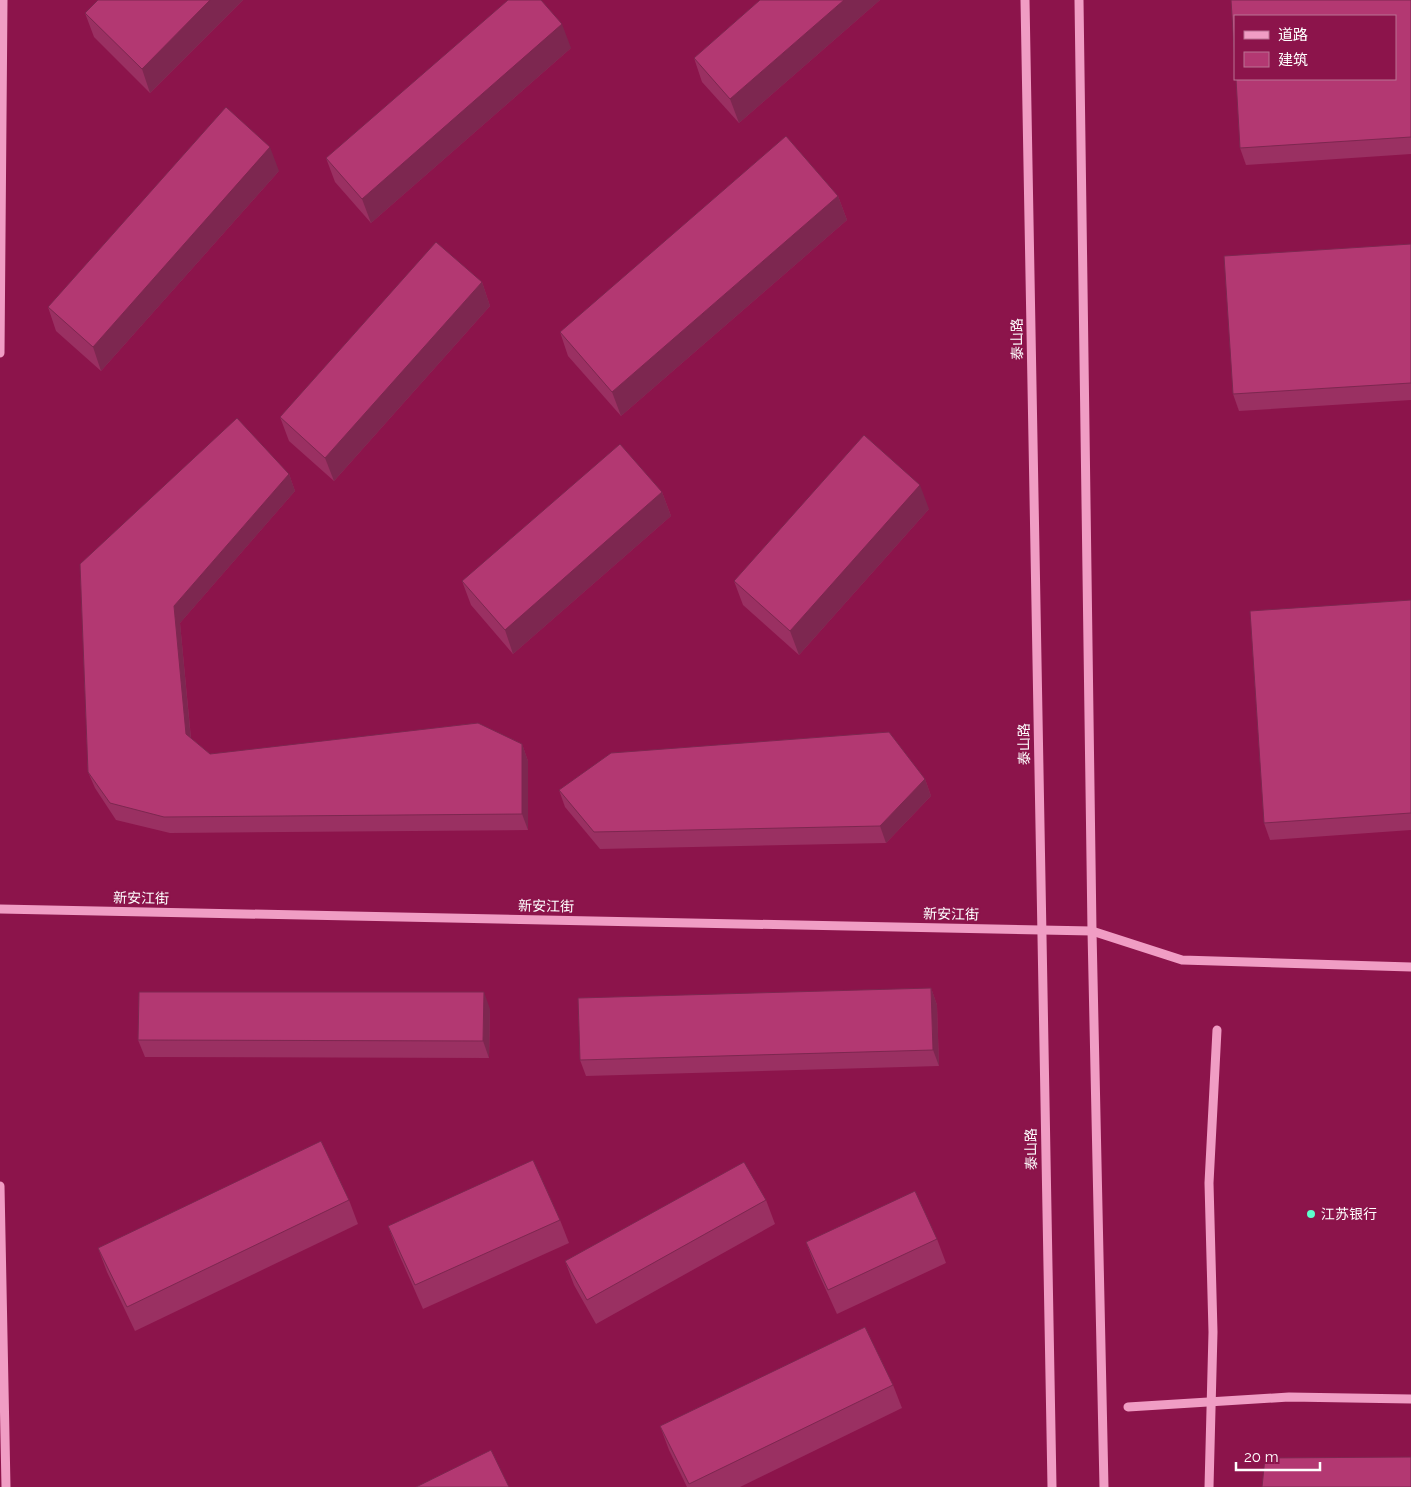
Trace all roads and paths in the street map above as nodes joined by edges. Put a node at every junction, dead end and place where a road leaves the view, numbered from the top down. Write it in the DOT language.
graph roads {
  1 [pos="4,0"];
  2 [pos="1024,0"];
  3 [pos="1079,0"];
  4 [pos="0,354"];
  5 [pos="0,909"];
  6 [pos="1041,929"];
  7 [pos="1092,930"];
  8 [pos="1411,967"];
  9 [pos="1217,1030"];
  10 [pos="0,1186"];
  11 [pos="1411,1399"];
  12 [pos="1212,1403"];
  13 [pos="1128,1407"];
  14 [pos="6,1487"];
  15 [pos="1052,1487"];
  16 [pos="1104,1487"];
  17 [pos="1208,1487"];
  1 -- 4 [label="street"];
  2 -- 6 [label="street, 泰山路"];
  3 -- 7 [label="street"];
  5 -- 6 [label="street, 新安江街"];
  6 -- 7 [label="street, 新安江街"];
  6 -- 15 [label="street, 泰山路"];
  7 -- 8 [label="street, 新安江街"];
  7 -- 16 [label="street"];
  9 -- 12 [label="street"];
  10 -- 14 [label="street"];
  11 -- 12 [label="street"];
  12 -- 13 [label="street"];
  12 -- 17 [label="street"];
}
